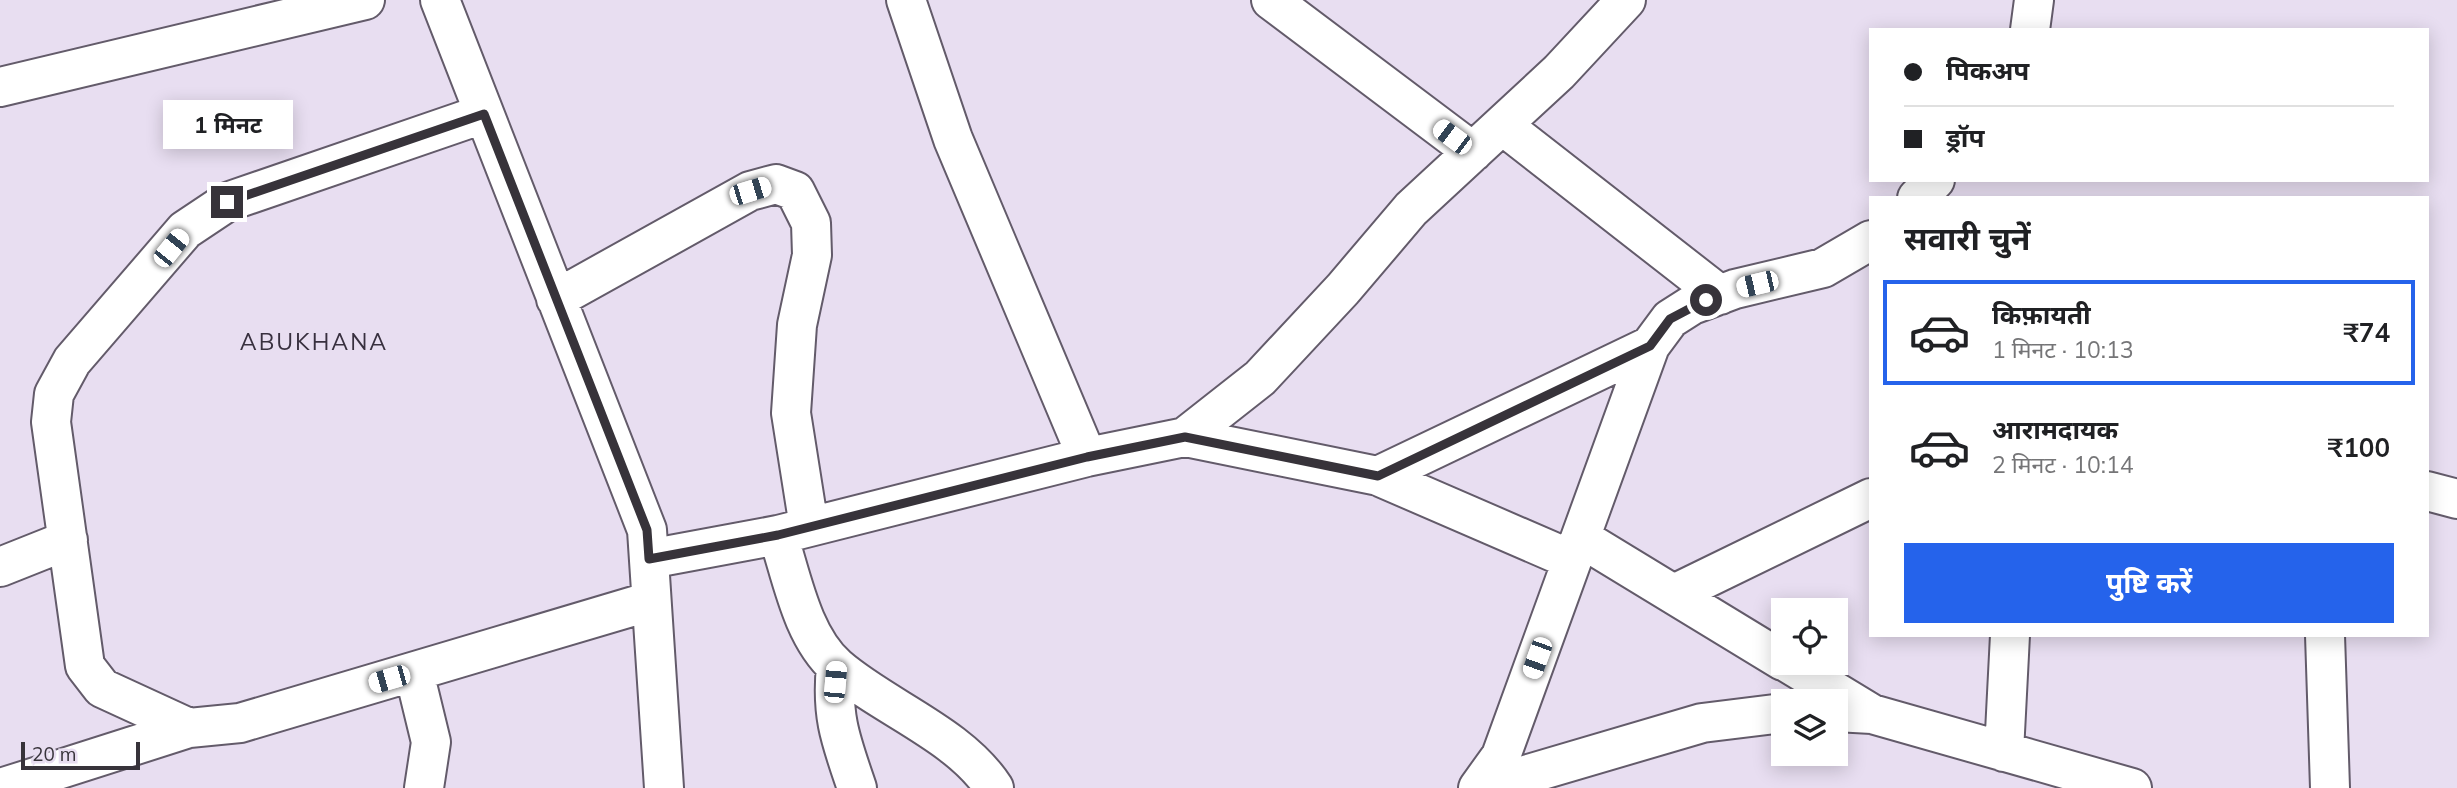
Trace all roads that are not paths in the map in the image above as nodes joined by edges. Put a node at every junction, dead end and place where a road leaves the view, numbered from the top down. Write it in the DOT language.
graph roads {
  1 [pos="365,0"];
  2 [pos="440,0"];
  3 [pos="906,0"];
  4 [pos="1271,0"];
  5 [pos="1626,0"];
  6 [pos="2034,0"];
  7 [pos="2030,28"];
  8 [pos="0,88"];
  9 [pos="484,114"];
  10 [pos="1502,125"];
  11 [pos="1473,152"];
  12 [pos="1933,182"];
  13 [pos="1919,196"];
  14 [pos="1869,241"];
  15 [pos="1720,295"];
  16 [pos="556,299"];
  17 [pos="1650,346"];
  18 [pos="1185,437"];
  19 [pos="1087,457"];
  20 [pos="1378,476"];
  21 [pos="2429,492"];
  22 [pos="1869,499"];
  23 [pos="2457,499"];
  24 [pos="794,531"];
  25 [pos="68,540"];
  26 [pos="1576,549"];
  27 [pos="649,559"];
  28 [pos="0,567"];
  29 [pos="1674,594"];
  30 [pos="651,601"];
  31 [pos="2010,637"];
  32 [pos="2325,637"];
  33 [pos="1771,654"];
  34 [pos="836,666"];
  35 [pos="414,672"];
  36 [pos="1804,675"];
  37 [pos="1854,713"];
  38 [pos="1771,714"];
  39 [pos="189,728"];
  40 [pos="2004,752"];
  41 [pos="1,788"];
  42 [pos="424,788"];
  43 [pos="664,788"];
  44 [pos="857,788"];
  45 [pos="994,788"];
  46 [pos="1480,788"];
  47 [pos="2132,788"];
  48 [pos="2330,788"];
  1 -- 8 [label="street"];
  2 -- 9 [label="street"];
  3 -- 19 [label="street"];
  4 -- 11 [label="street"];
  5 -- 10 [label="street"];
  6 -- 7 [label="street"];
  9 -- 16 [label="street"];
  9 -- 25 [label="street"];
  10 -- 11 [label="street"];
  10 -- 15 [label="street"];
  11 -- 18 [label="street"];
  12 -- 13 [label="street"];
  14 -- 15 [label="street"];
  15 -- 17 [label="street"];
  16 -- 24 [label="street"];
  16 -- 27 [label="street"];
  17 -- 20 [label="street"];
  17 -- 26 [label="street"];
  18 -- 19 [label="street"];
  18 -- 20 [label="street"];
  19 -- 24 [label="street"];
  20 -- 26 [label="street"];
  21 -- 23 [label="street"];
  22 -- 29 [label="street"];
  24 -- 27 [label="street"];
  24 -- 34 [label="street"];
  25 -- 28 [label="street"];
  25 -- 39 [label="street"];
  26 -- 29 [label="street"];
  26 -- 46 [label="street"];
  27 -- 30 [label="street"];
  29 -- 33 [label="street"];
  30 -- 35 [label="street"];
  30 -- 43 [label="street"];
  31 -- 40 [label="street"];
  32 -- 48 [label="street"];
  34 -- 44 [label="street"];
  34 -- 45 [label="street"];
  35 -- 39 [label="street"];
  35 -- 42 [label="street"];
  36 -- 37 [label="street"];
  37 -- 40 [label="street"];
  38 -- 46 [label="street"];
  39 -- 41 [label="street"];
  40 -- 47 [label="street"];
}
